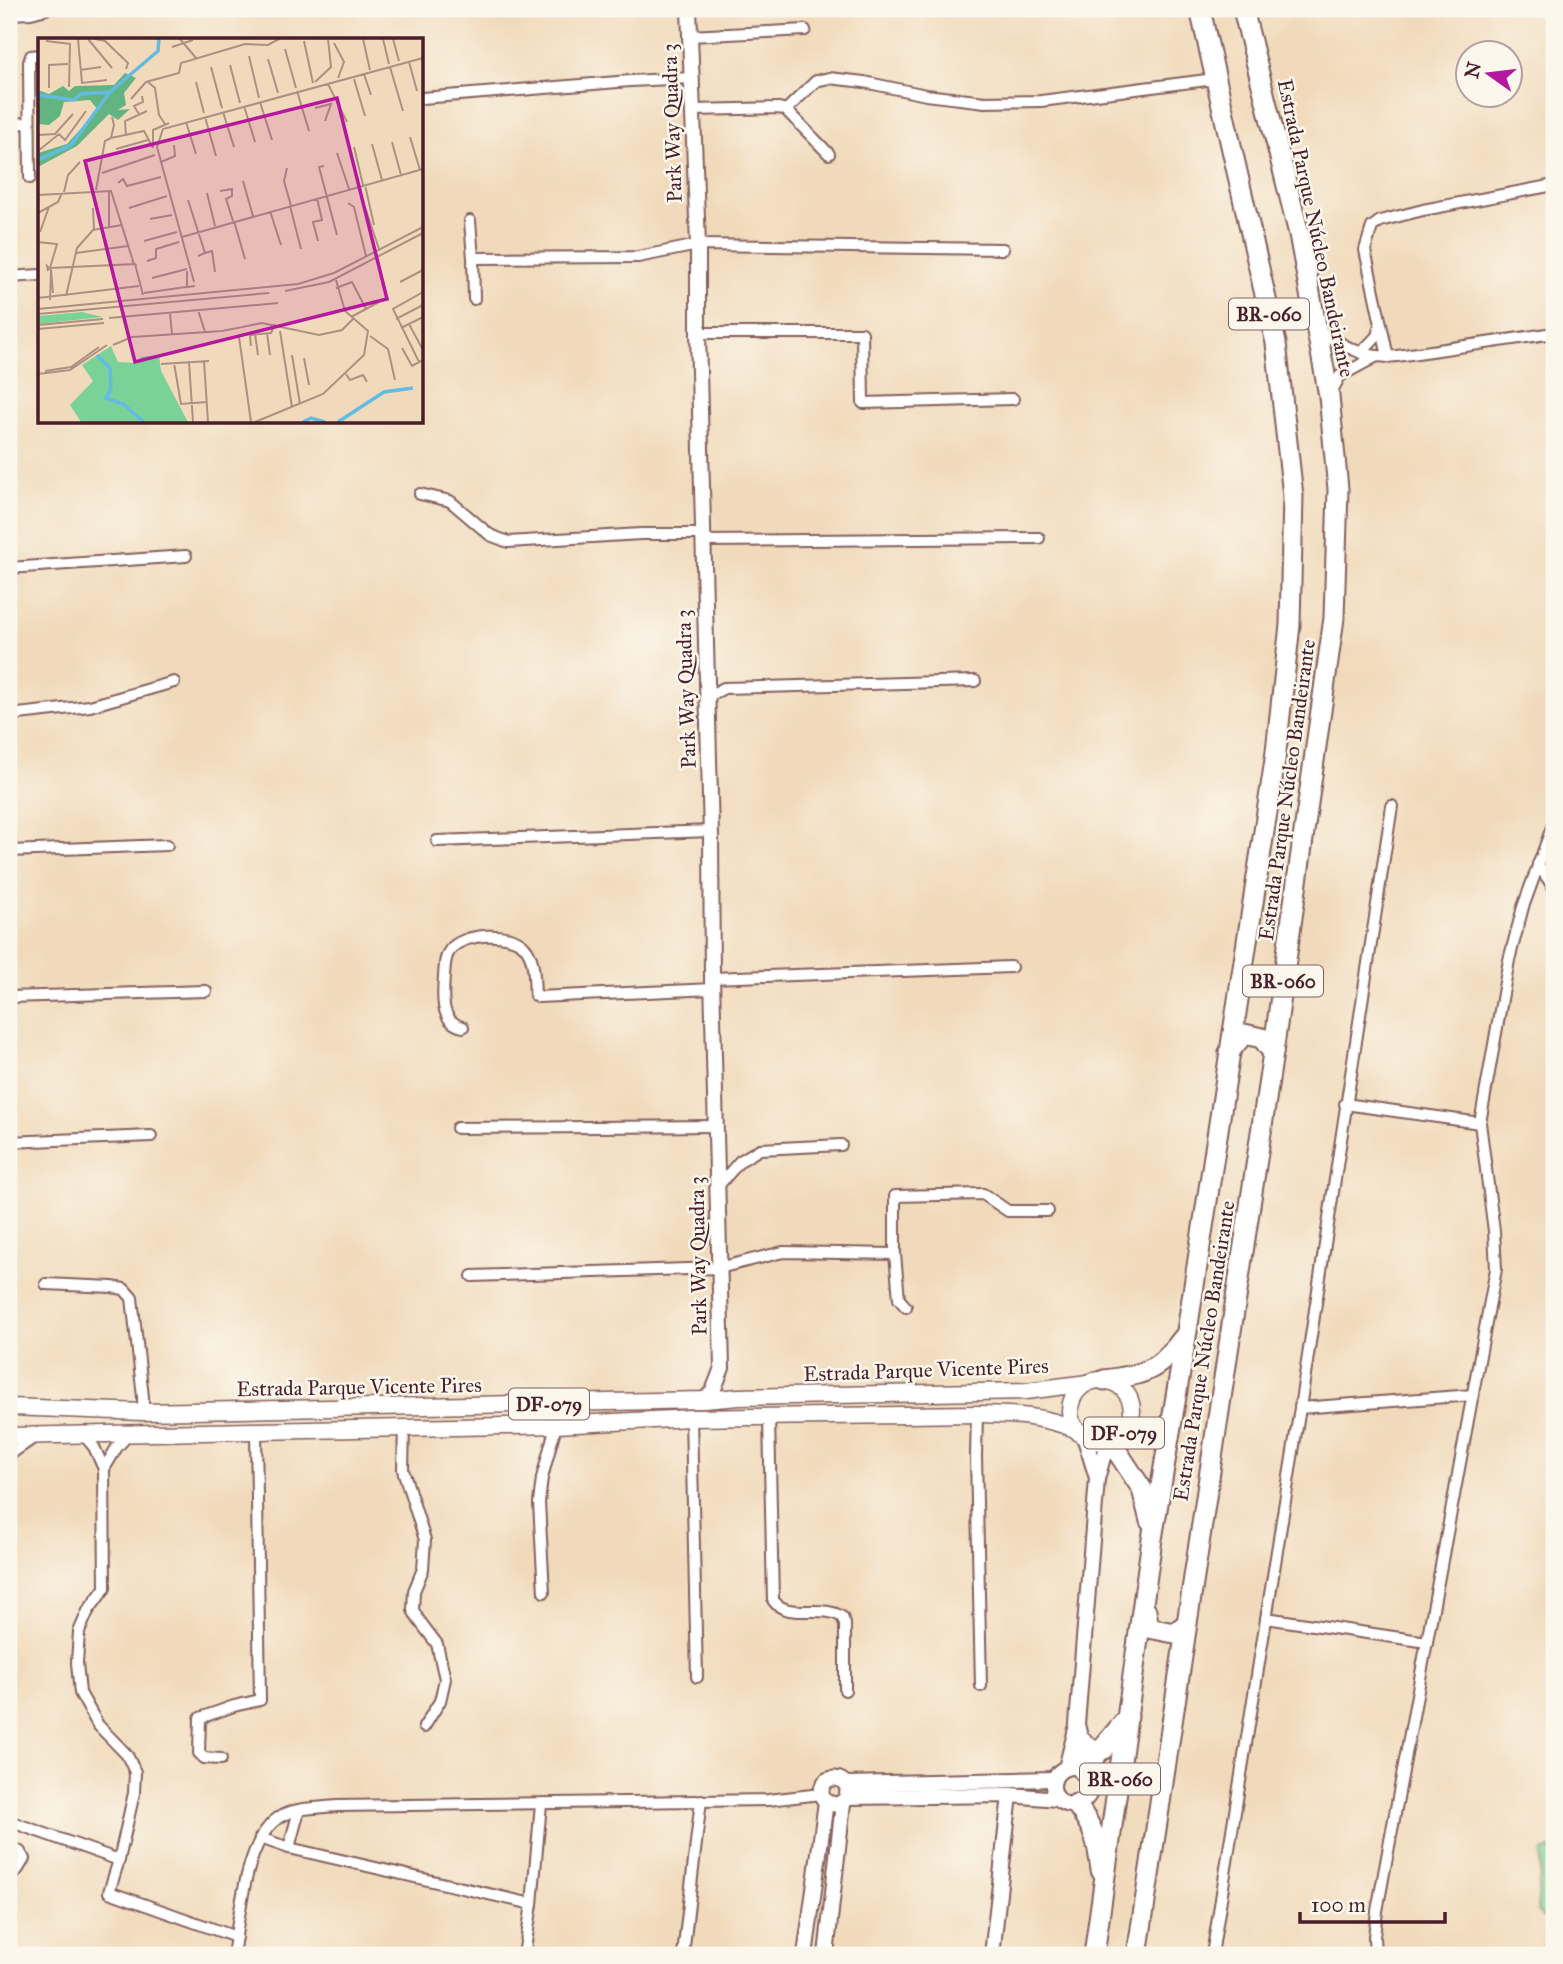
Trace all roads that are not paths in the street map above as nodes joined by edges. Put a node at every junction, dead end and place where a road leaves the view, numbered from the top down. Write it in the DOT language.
graph roads {
  1 [pos="46,9"];
  2 [pos="689,9"];
  3 [pos="1200,9"];
  4 [pos="1243,9"];
  5 [pos="9,14"];
  6 [pos="805,30"];
  7 [pos="690,36"];
  8 [pos="38,55"];
  9 [pos="691,78"];
  10 [pos="1215,79"];
  11 [pos="424,98"];
  12 [pos="692,110"];
  13 [pos="786,110"];
  14 [pos="29,123"];
  15 [pos="9,124"];
  16 [pos="829,154"];
  17 [pos="30,178"];
  18 [pos="1554,185"];
  19 [pos="471,221"];
  20 [pos="698,245"];
  21 [pos="1003,249"];
  22 [pos="472,258"];
  23 [pos="38,275"];
  24 [pos="9,277"];
  25 [pos="474,299"];
  26 [pos="1380,325"];
  27 [pos="1318,330"];
  28 [pos="698,333"];
  29 [pos="1554,333"];
  30 [pos="1361,353"];
  31 [pos="1376,357"];
  32 [pos="1388,357"];
  33 [pos="1329,396"];
  34 [pos="1013,399"];
  35 [pos="420,494"];
  36 [pos="703,538"];
  37 [pos="1039,538"];
  38 [pos="186,556"];
  39 [pos="9,568"];
  40 [pos="706,679"];
  41 [pos="975,681"];
  42 [pos="174,682"];
  43 [pos="724,688"];
  44 [pos="707,697"];
  45 [pos="9,715"];
  46 [pos="1392,806"];
  47 [pos="1554,822"];
  48 [pos="711,831"];
  49 [pos="437,841"];
  50 [pos="167,845"];
  51 [pos="9,851"];
  52 [pos="1538,864"];
  53 [pos="1554,888"];
  54 [pos="1011,967"];
  55 [pos="713,984"];
  56 [pos="206,992"];
  57 [pos="9,997"];
  58 [pos="463,1027"];
  59 [pos="1229,1052"];
  60 [pos="1273,1053"];
  61 [pos="1345,1104"];
  62 [pos="1480,1123"];
  63 [pos="716,1126"];
  64 [pos="457,1128"];
  65 [pos="151,1136"];
  66 [pos="9,1142"];
  67 [pos="841,1145"];
  68 [pos="718,1186"];
  69 [pos="1048,1211"];
  70 [pos="895,1254"];
  71 [pos="719,1268"];
  72 [pos="471,1276"];
  73 [pos="46,1284"];
  74 [pos="906,1307"];
  75 [pos="1187,1331"];
  76 [pos="722,1368"];
  77 [pos="1096,1381"];
  78 [pos="1473,1395"];
  79 [pos="738,1397"];
  80 [pos="704,1400"];
  81 [pos="446,1406"];
  82 [pos="9,1407"];
  83 [pos="1300,1408"];
  84 [pos="143,1412"];
  85 [pos="977,1414"];
  86 [pos="769,1418"];
  87 [pos="691,1419"];
  88 [pos="556,1425"];
  89 [pos="404,1427"];
  90 [pos="448,1427"];
  91 [pos="256,1431"];
  92 [pos="1081,1433"];
  93 [pos="83,1434"];
  94 [pos="129,1434"];
  95 [pos="9,1436"];
  96 [pos="38,1436"];
  97 [pos="1109,1443"];
  98 [pos="9,1455"];
  99 [pos="104,1469"];
  100 [pos="1097,1479"];
  101 [pos="1152,1539"];
  102 [pos="544,1592"];
  103 [pos="1145,1603"];
  104 [pos="1266,1618"];
  105 [pos="1186,1624"];
  106 [pos="1427,1643"];
  107 [pos="697,1676"];
  108 [pos="981,1686"];
  109 [pos="845,1690"];
  110 [pos="1129,1716"];
  111 [pos="424,1727"];
  112 [pos="1079,1732"];
  113 [pos="1104,1749"];
  114 [pos="221,1759"];
  115 [pos="1076,1769"];
  116 [pos="1054,1779"];
  117 [pos="845,1795"];
  118 [pos="1010,1795"];
  119 [pos="823,1798"];
  120 [pos="701,1800"];
  121 [pos="1067,1802"];
  122 [pos="541,1804"];
  123 [pos="299,1810"];
  124 [pos="9,1821"];
  125 [pos="260,1838"];
  126 [pos="9,1846"];
  127 [pos="289,1847"];
  128 [pos="119,1860"];
  129 [pos="9,1878"];
  130 [pos="815,1880"];
  131 [pos="834,1883"];
  132 [pos="1147,1887"];
  133 [pos="1104,1894"];
  134 [pos="532,1904"];
  135 [pos="236,1937"];
  136 [pos="233,1955"];
  137 [pos="524,1955"];
  138 [pos="683,1955"];
  139 [pos="805,1955"];
  140 [pos="826,1955"];
  141 [pos="992,1955"];
  142 [pos="1094,1955"];
  143 [pos="1137,1955"];
  144 [pos="1148,1955"];
  145 [pos="1212,1955"];
  146 [pos="1375,1955"];
  1 -- 5 [label="street"];
  2 -- 7 [label="street, Park Way Quadra 3"];
  3 -- 10 [label="highway, Estrada Parque Núcleo Bandeirante / BR-060"];
  4 -- 27 [label="highway, Estrada Parque Núcleo Bandeirante / BR-060"];
  6 -- 7 [label="street"];
  7 -- 9 [label="street, Park Way Quadra 3"];
  8 -- 14 [label="street"];
  9 -- 11 [label="street"];
  9 -- 12 [label="street, Park Way Quadra 3"];
  10 -- 13 [label="street"];
  10 -- 59 [label="highway, Estrada Parque Núcleo Bandeirante / BR-060"];
  12 -- 13 [label="street"];
  12 -- 20 [label="street, Park Way Quadra 3"];
  13 -- 16 [label="street"];
  14 -- 15 [label="street"];
  14 -- 17 [label="street"];
  18 -- 26 [label="street"];
  19 -- 22 [label="street"];
  20 -- 21 [label="street"];
  20 -- 22 [label="street"];
  20 -- 28 [label="street, Park Way Quadra 3"];
  22 -- 25 [label="street"];
  23 -- 24 [label="street"];
  26 -- 30 [label="street"];
  26 -- 32 [label="street"];
  27 -- 30 [label="street"];
  27 -- 33 [label="highway, Estrada Parque Núcleo Bandeirante / BR-060"];
  28 -- 34 [label="street"];
  28 -- 36 [label="street, Park Way Quadra 3"];
  29 -- 32 [label="street"];
  30 -- 31 [label="street"];
  31 -- 32 [label="street"];
  31 -- 33 [label="street"];
  33 -- 60 [label="highway, Estrada Parque Núcleo Bandeirante / BR-060"];
  35 -- 36 [label="street"];
  36 -- 37 [label="street"];
  36 -- 40 [label="street, Park Way Quadra 3"];
  38 -- 39 [label="street"];
  40 -- 43 [label="street"];
  40 -- 44 [label="street, Park Way Quadra 3"];
  41 -- 43 [label="street"];
  42 -- 45 [label="street"];
  43 -- 44 [label="street"];
  44 -- 48 [label="street, Park Way Quadra 3"];
  46 -- 61 [label="street"];
  47 -- 52 [label="street"];
  48 -- 49 [label="street"];
  48 -- 55 [label="street, Park Way Quadra 3"];
  50 -- 51 [label="street"];
  52 -- 53 [label="street"];
  52 -- 62 [label="street"];
  54 -- 55 [label="street"];
  55 -- 58 [label="street"];
  55 -- 63 [label="street, Park Way Quadra 3"];
  56 -- 57 [label="street"];
  59 -- 60 [label="highway"];
  59 -- 75 [label="highway, Estrada Parque Núcleo Bandeirante / BR-060"];
  60 -- 105 [label="highway, Estrada Parque Núcleo Bandeirante / BR-060"];
  61 -- 62 [label="street"];
  61 -- 83 [label="street"];
  62 -- 78 [label="street"];
  63 -- 64 [label="street"];
  63 -- 68 [label="street, Park Way Quadra 3"];
  65 -- 66 [label="street"];
  67 -- 68 [label="street"];
  68 -- 71 [label="street, Park Way Quadra 3"];
  69 -- 70 [label="street"];
  70 -- 71 [label="street"];
  70 -- 74 [label="street"];
  71 -- 72 [label="street"];
  71 -- 76 [label="street, Park Way Quadra 3"];
  73 -- 84 [label="street"];
  75 -- 77 [label="highway"];
  75 -- 101 [label="highway, Estrada Parque Núcleo Bandeirante / BR-060"];
  76 -- 79 [label="street, Park Way Quadra 3"];
  76 -- 80 [label="street, Park Way Quadra 3"];
  77 -- 79 [label="main road, Estrada Parque Vicente Pires / DF-079"];
  77 -- 92 [label="main road, Estrada Parque Vicente Pires / DF-079"];
  77 -- 97 [label="main road, DF-079"];
  78 -- 83 [label="street"];
  78 -- 106 [label="street"];
  79 -- 80 [label="main road, Estrada Parque Vicente Pires / DF-079"];
  80 -- 81 [label="main road, Estrada Parque Vicente Pires / DF-079"];
  81 -- 84 [label="main road, Estrada Parque Vicente Pires / DF-079"];
  81 -- 90 [label="main road"];
  82 -- 84 [label="main road, Estrada Parque Vicente Pires / DF-079"];
  83 -- 104 [label="street"];
  85 -- 86 [label="main road, Estrada Parque Vicente Pires / DF-079"];
  85 -- 92 [label="main road, Estrada Parque Vicente Pires / DF-079"];
  85 -- 108 [label="street"];
  86 -- 87 [label="main road, Estrada Parque Vicente Pires / DF-079"];
  86 -- 109 [label="street"];
  87 -- 88 [label="main road, Estrada Parque Vicente Pires / DF-079"];
  87 -- 107 [label="street"];
  88 -- 90 [label="main road, Estrada Parque Vicente Pires / DF-079"];
  88 -- 102 [label="street"];
  89 -- 90 [label="main road, Estrada Parque Vicente Pires / DF-079"];
  89 -- 91 [label="main road, Estrada Parque Vicente Pires / DF-079"];
  89 -- 111 [label="street"];
  91 -- 94 [label="main road, Estrada Parque Vicente Pires / DF-079"];
  91 -- 114 [label="street"];
  92 -- 97 [label="main road, Estrada Parque Vicente Pires / DF-079"];
  92 -- 100 [label="street"];
  93 -- 94 [label="main road, Estrada Parque Vicente Pires / DF-079"];
  93 -- 96 [label="main road, Estrada Parque Vicente Pires / DF-079"];
  93 -- 99 [label="street"];
  94 -- 99 [label="street"];
  95 -- 96 [label="main road, Estrada Parque Vicente Pires / DF-079"];
  96 -- 98 [label="street"];
  97 -- 100 [label="street"];
  97 -- 101 [label="highway"];
  99 -- 128 [label="street"];
  100 -- 112 [label="street"];
  101 -- 103 [label="highway, Estrada Parque Núcleo Bandeirante / BR-060"];
  103 -- 105 [label="highway"];
  103 -- 110 [label="highway, Estrada Parque Núcleo Bandeirante / BR-060"];
  104 -- 106 [label="street"];
  104 -- 145 [label="street"];
  105 -- 132 [label="highway, Estrada Parque Núcleo Bandeirante / BR-060"];
  106 -- 146 [label="street"];
  110 -- 113 [label="highway"];
  110 -- 133 [label="highway, Estrada Parque Núcleo Bandeirante / BR-060"];
  112 -- 113 [label="highway"];
  112 -- 115 [label="street"];
  113 -- 115 [label="highway"];
  115 -- 116 [label="street"];
  115 -- 121 [label="street"];
  116 -- 117 [label="street"];
  116 -- 121 [label="street"];
  117 -- 118 [label="street"];
  117 -- 119 [label="street"];
  117 -- 119 [label="street"];
  117 -- 131 [label="street"];
  118 -- 121 [label="street"];
  118 -- 141 [label="street"];
  119 -- 120 [label="street"];
  119 -- 130 [label="street"];
  120 -- 122 [label="street"];
  120 -- 138 [label="street"];
  121 -- 133 [label="highway"];
  122 -- 123 [label="street"];
  122 -- 134 [label="street"];
  123 -- 125 [label="street"];
  123 -- 127 [label="street"];
  124 -- 128 [label="street"];
  125 -- 127 [label="street"];
  125 -- 135 [label="street"];
  126 -- 129 [label="street"];
  127 -- 134 [label="street"];
  128 -- 135 [label="street"];
  130 -- 131 [label="street"];
  130 -- 139 [label="street"];
  131 -- 140 [label="street"];
  132 -- 143 [label="highway, Estrada Parque Núcleo Bandeirante / BR-060"];
  132 -- 144 [label="street"];
  133 -- 142 [label="highway, Estrada Parque Núcleo Bandeirante / BR-060"];
  134 -- 137 [label="street"];
  135 -- 136 [label="street"];
}
